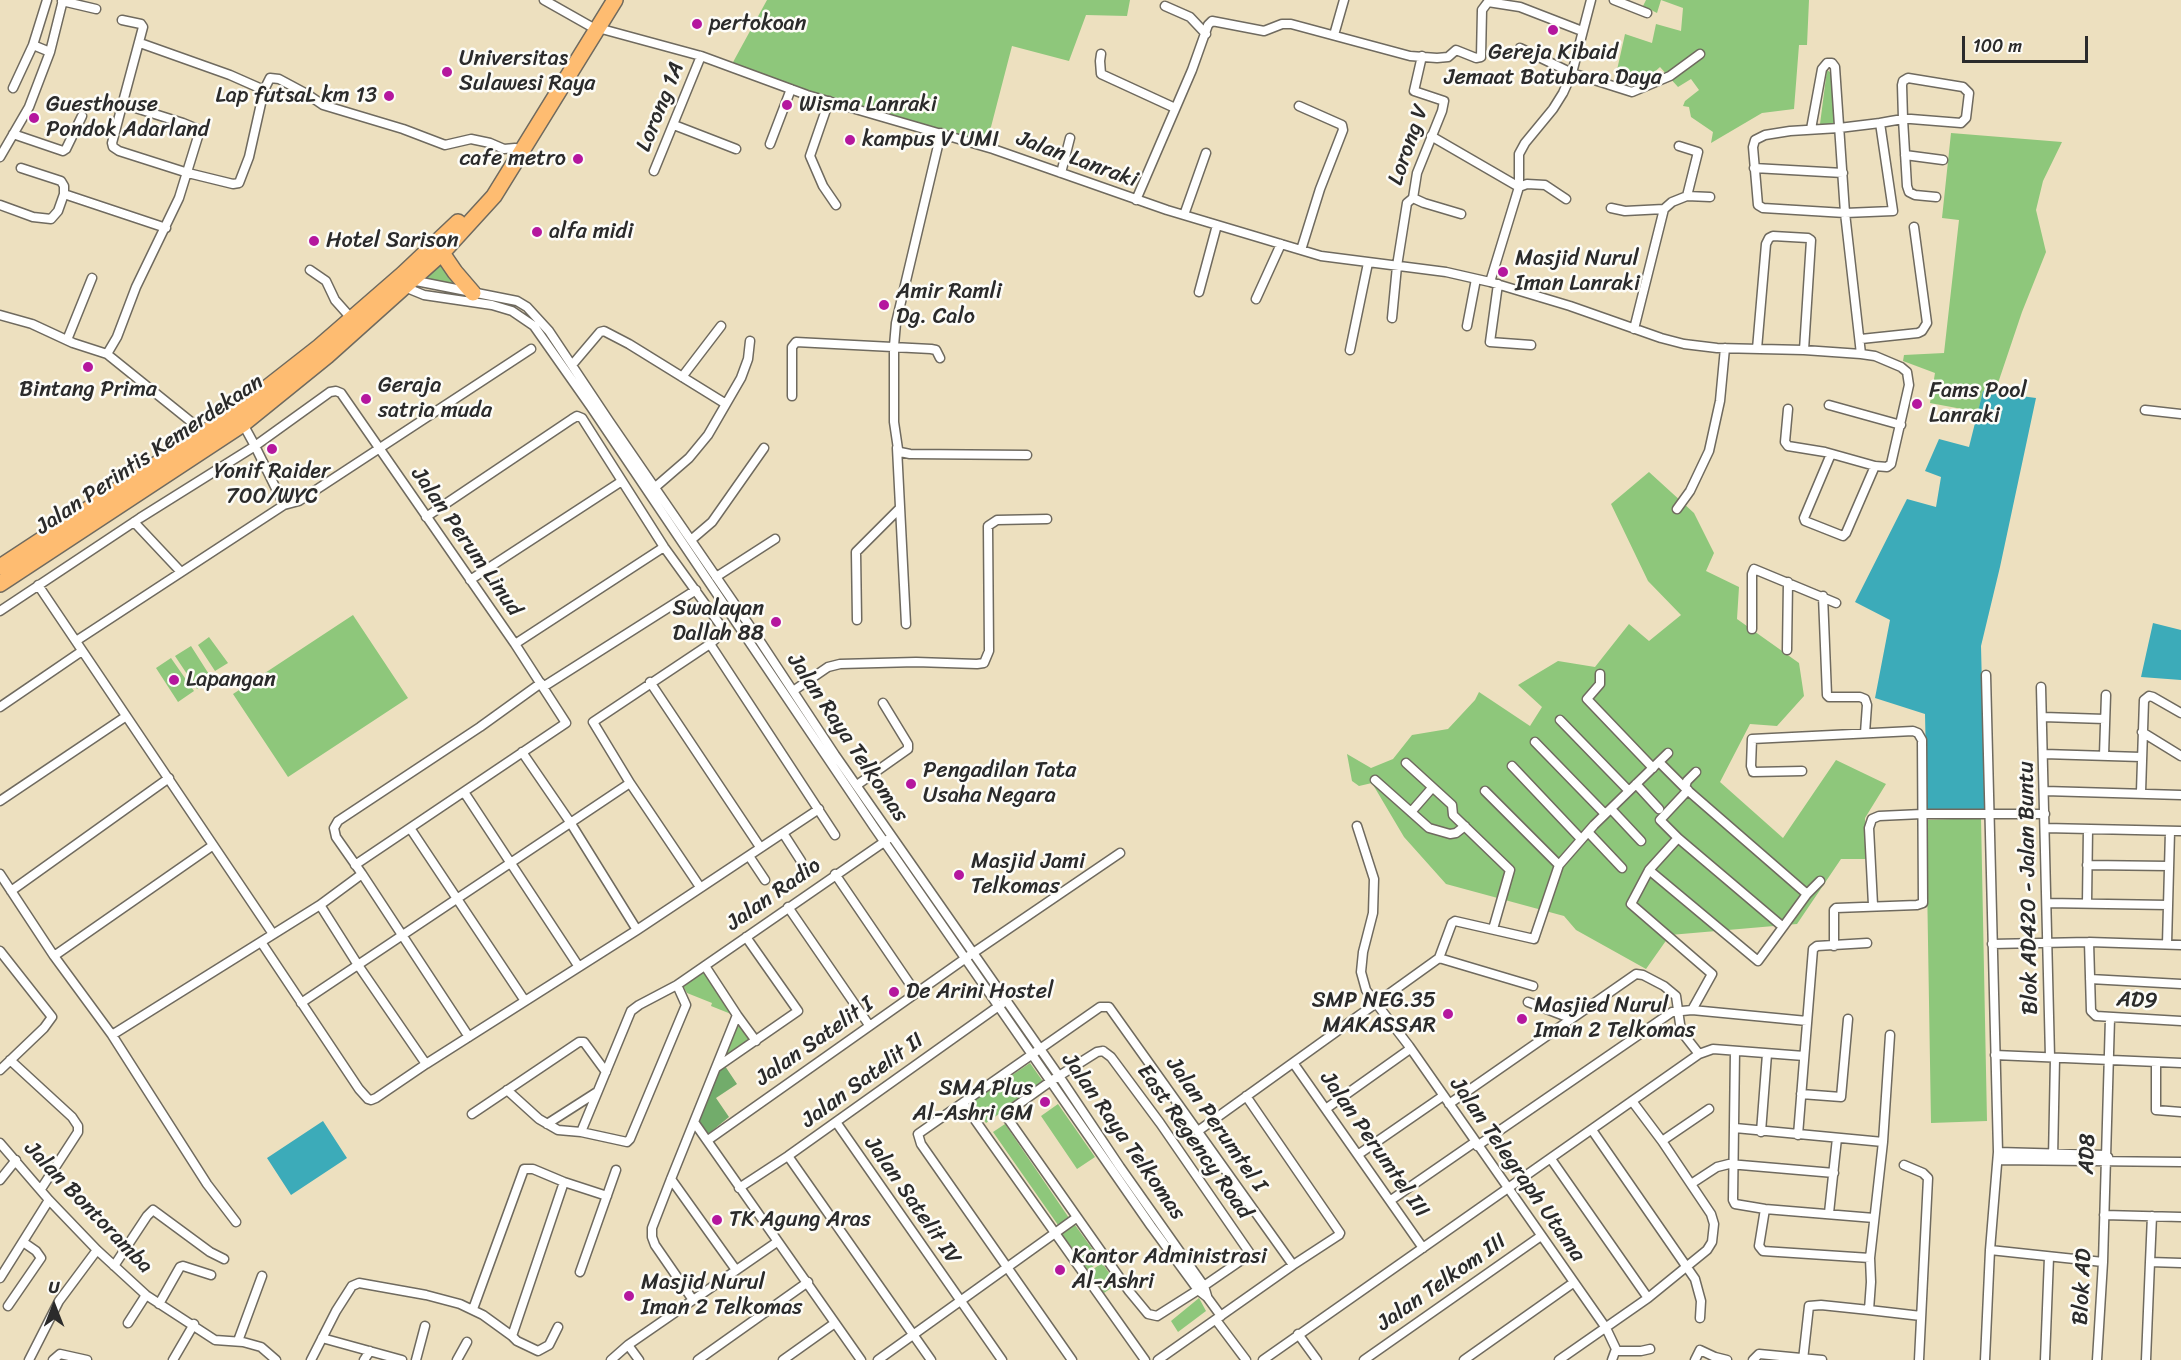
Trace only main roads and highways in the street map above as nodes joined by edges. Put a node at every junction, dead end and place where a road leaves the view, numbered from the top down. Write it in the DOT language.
graph roads {
  1 [pos="606,0"];
  2 [pos="615,0"];
  3 [pos="594,27"];
  4 [pos="442,253"];
  5 [pos="404,281"];
  6 [pos="473,293"];
  7 [pos="239,418"];
  8 [pos="7,570"];
  1 -- 3 [label="highway, Jalan Perintis Kemerdekaan"];
  2 -- 3 [label="highway, Jalan Perintis Kemerdekaan"];
  3 -- 4 [label="highway, Jalan Perintis Kemerdekaan"];
  3 -- 5 [label="highway, Jalan Perintis Kemerdekaan"];
  4 -- 5 [label="highway, Jalan Perintis Kemerdekaan"];
  4 -- 6 [label="highway"];
  5 -- 7 [label="highway, Jalan Perintis Kemerdekaan"];
  5 -- 7 [label="highway, Jalan Perintis Kemerdekaan"];
  7 -- 8 [label="highway, Jalan Perintis Kemerdekaan"];
  7 -- 8 [label="highway, Jalan Perintis Kemerdekaan"];
}
